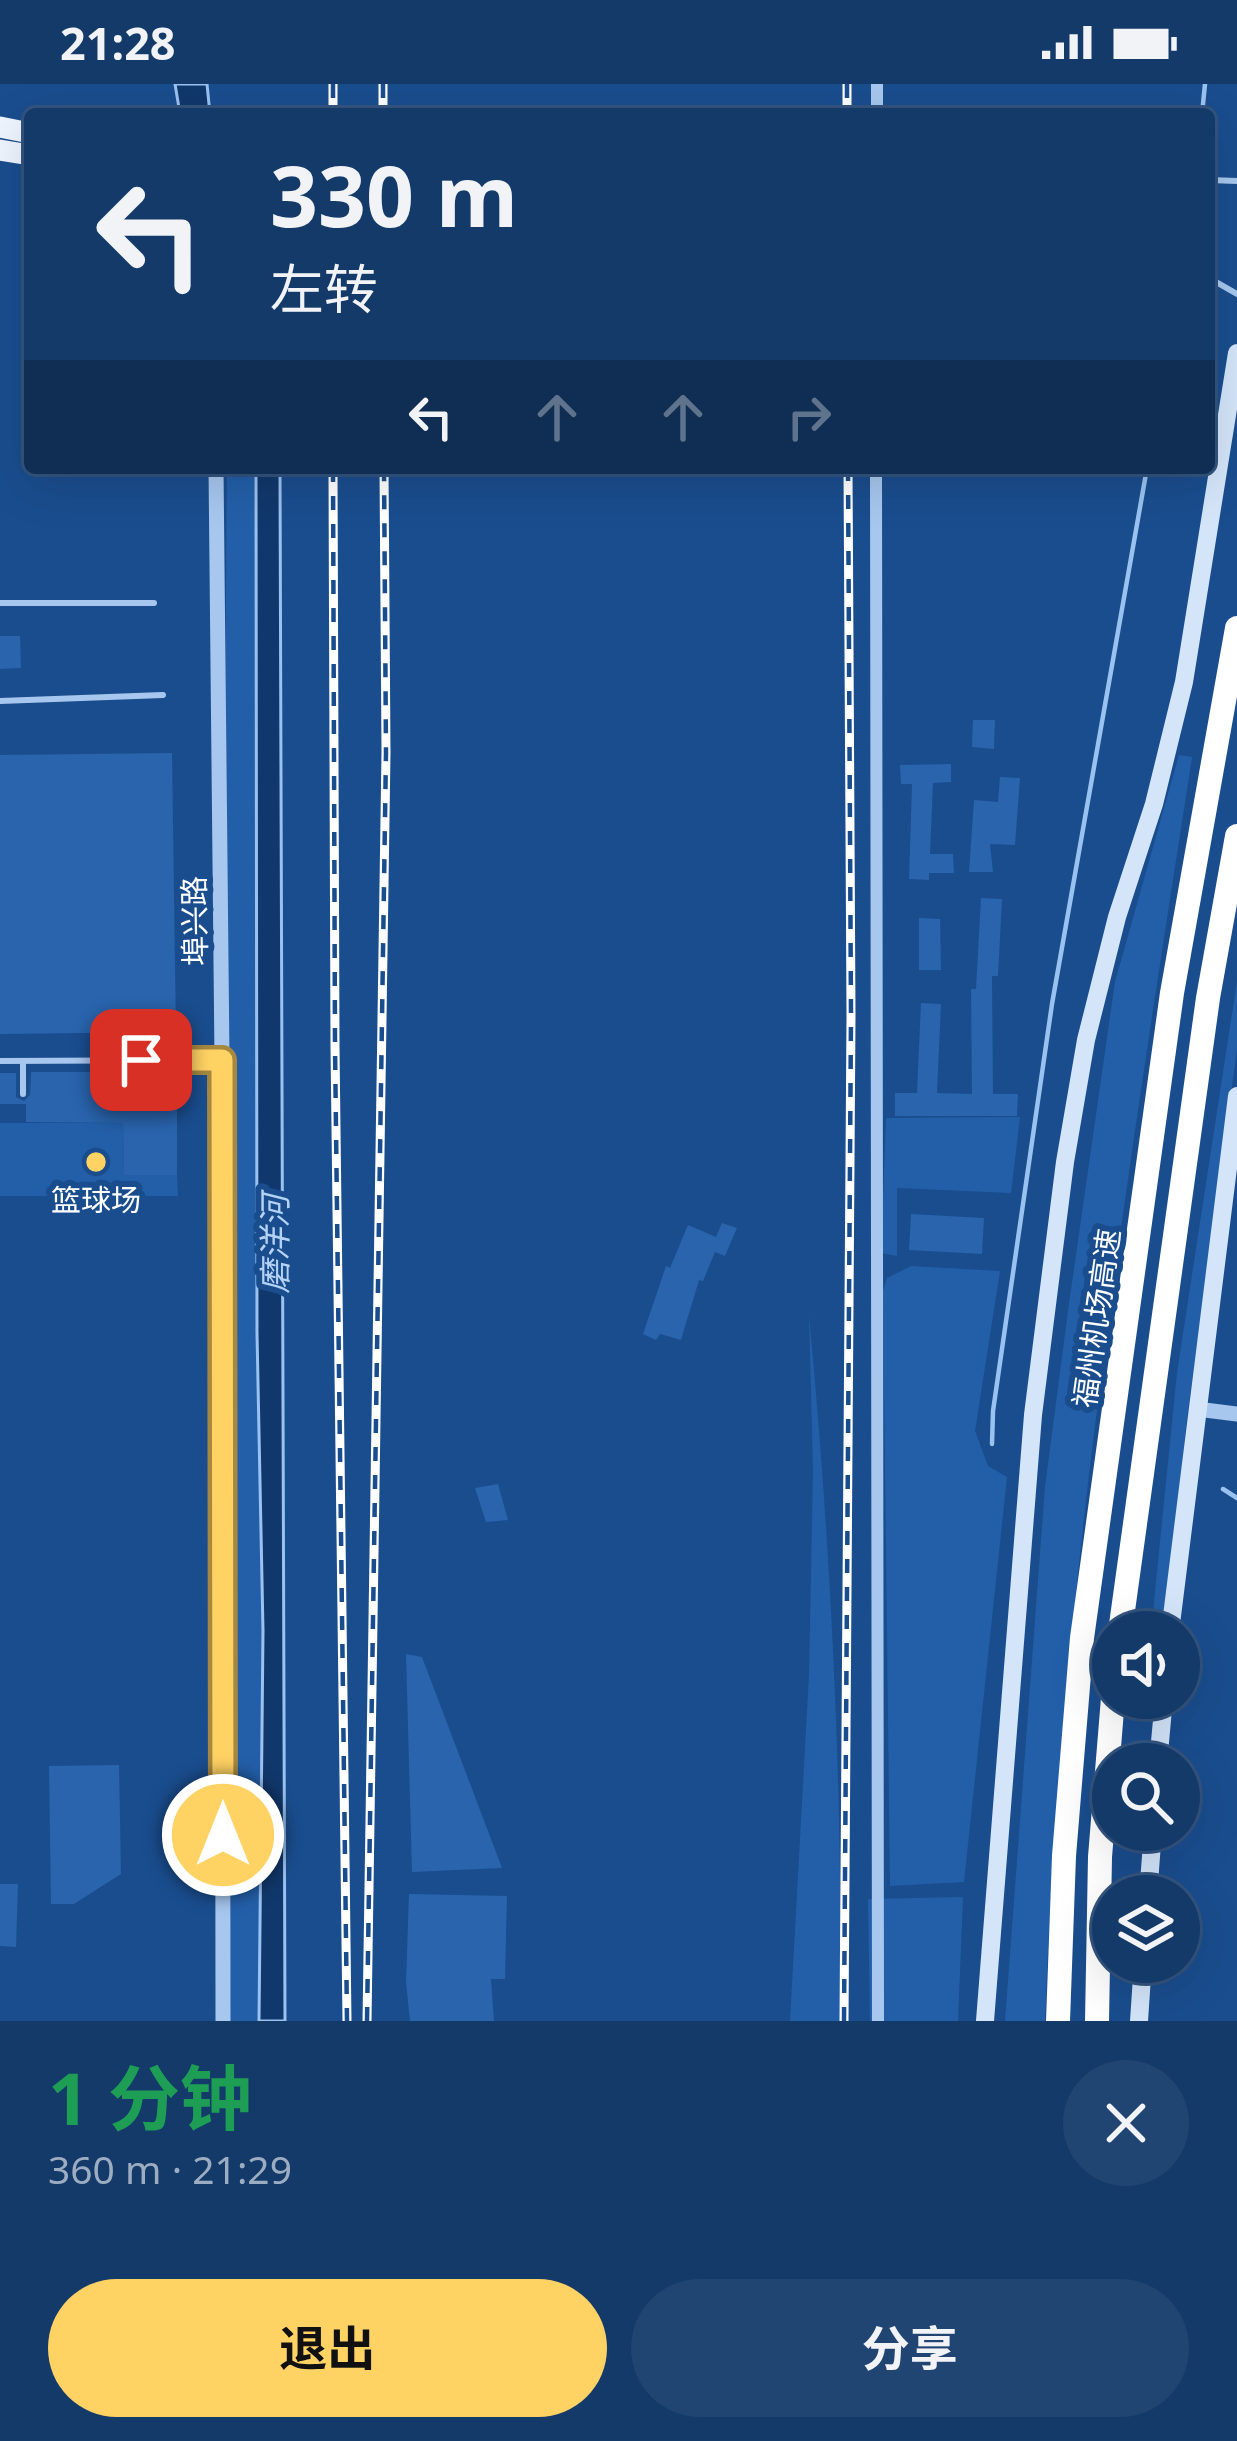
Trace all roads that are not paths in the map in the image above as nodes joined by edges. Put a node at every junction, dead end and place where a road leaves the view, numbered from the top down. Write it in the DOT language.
graph roads {
  1 [pos="1237,353"];
  2 [pos="216,474"];
  3 [pos="876,474"];
  4 [pos="0,603"];
  5 [pos="154,603"];
  6 [pos="1237,628"];
  7 [pos="163,695"];
  8 [pos="0,701"];
  9 [pos="1237,836"];
  10 [pos="222,1060"];
  11 [pos="0,1061"];
  12 [pos="23,1061"];
  13 [pos="23,1094"];
  14 [pos="1237,1096"];
  15 [pos="1197,1409"];
  16 [pos="1237,1414"];
  17 [pos="1123,1611"];
  18 [pos="1173,1611"];
  19 [pos="1112,1719"];
  20 [pos="1141,1983"];
  21 [pos="223,2021"];
  22 [pos="878,2021"];
  23 [pos="985,2021"];
  24 [pos="1058,2021"];
  25 [pos="1096,2021"];
  26 [pos="1138,2021"];
  1 -- 23 [label="main road"];
  2 -- 10 [label="street, 埠兴路"];
  3 -- 22 [label="street"];
  4 -- 5 [label="lane"];
  6 -- 24 [label="highway, 福州机场高速"];
  7 -- 8 [label="lane"];
  9 -- 17 [label="highway"];
  10 -- 12 [label="lane"];
  10 -- 21 [label="street, 埠兴路"];
  11 -- 12 [label="lane"];
  12 -- 13 [label="lane"];
  14 -- 15 [label="main road"];
  15 -- 16 [label="street"];
  15 -- 18 [label="main road"];
  19 -- 25 [label="highway"];
  20 -- 26 [label="main road"];
}
